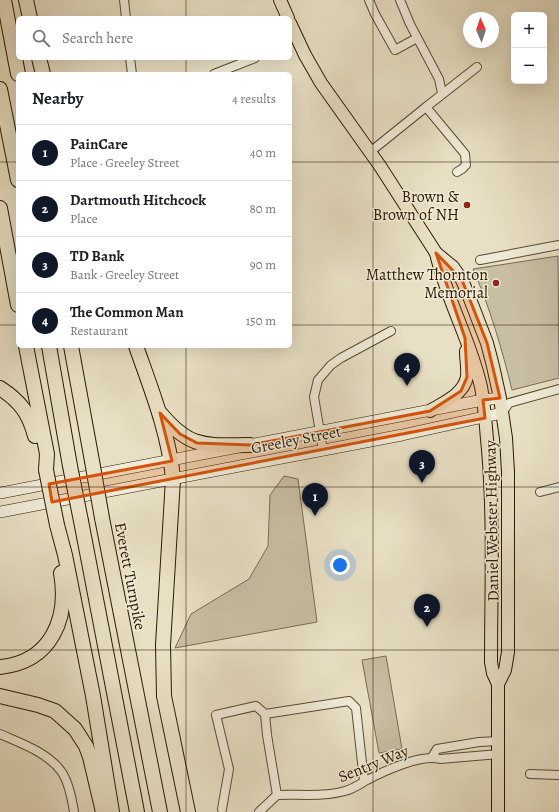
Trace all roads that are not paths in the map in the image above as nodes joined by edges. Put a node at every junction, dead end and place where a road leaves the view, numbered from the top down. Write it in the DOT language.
graph roads {
  1 [pos="4,0"];
  2 [pos="26,0"];
  3 [pos="124,0"];
  4 [pos="280,0"];
  5 [pos="369,0"];
  6 [pos="400,0"];
  7 [pos="30,16"];
  8 [pos="126,16"];
  9 [pos="287,16"];
  10 [pos="292,33"];
  11 [pos="417,38"];
  12 [pos="294,43"];
  13 [pos="40,60"];
  14 [pos="130,60"];
  15 [pos="250,60"];
  16 [pos="477,67"];
  17 [pos="18,72"];
  18 [pos="42,72"];
  19 [pos="132,72"];
  20 [pos="219,72"];
  21 [pos="0,89"];
  22 [pos="442,93"];
  23 [pos="426,107"];
  24 [pos="370,152"];
  25 [pos="16,170"];
  26 [pos="457,172"];
  27 [pos="0,208"];
  28 [pos="559,245"];
  29 [pos="436,252"];
  30 [pos="480,260"];
  31 [pos="16,294"];
  32 [pos="391,331"];
  33 [pos="465,338"];
  34 [pos="26,348"];
  35 [pos="49,348"];
  36 [pos="71,348"];
  37 [pos="137,348"];
  38 [pos="0,389"];
  39 [pos="559,389"];
  40 [pos="483,400"];
  41 [pos="504,401"];
  42 [pos="430,411"];
  43 [pos="160,413"];
  44 [pos="502,413"];
  45 [pos="485,418"];
  46 [pos="320,432"];
  47 [pos="250,445"];
  48 [pos="323,450"];
  49 [pos="172,461"];
  50 [pos="46,470"];
  51 [pos="173,479"];
  52 [pos="559,486"];
  53 [pos="540,492"];
  54 [pos="0,493"];
  55 [pos="0,512"];
  56 [pos="57,524"];
  57 [pos="0,667"];
  58 [pos="498,684"];
  59 [pos="0,696"];
  60 [pos="265,714"];
  61 [pos="0,734"];
  62 [pos="498,741"];
  63 [pos="499,754"];
  64 [pos="432,757"];
  65 [pos="530,774"];
  66 [pos="559,775"];
  67 [pos="364,781"];
  68 [pos="277,795"];
  69 [pos="222,809"];
  70 [pos="74,812"];
  71 [pos="104,812"];
  72 [pos="112,812"];
  73 [pos="137,812"];
  74 [pos="160,812"];
  75 [pos="188,812"];
  76 [pos="259,812"];
  77 [pos="498,812"];
  1 -- 17 [label="highway"];
  2 -- 7 [label="highway"];
  3 -- 8 [label="street"];
  4 -- 9 [label="main road"];
  5 -- 11 [label="street"];
  6 -- 11 [label="street"];
  10 -- 12 [label="main road, Daniel Webster Highway"];
  11 -- 22 [label="street"];
  12 -- 24 [label="main road, Daniel Webster Highway"];
  13 -- 18 [label="highway"];
  14 -- 19 [label="street"];
  15 -- 20 [label="street"];
  16 -- 22 [label="street"];
  21 -- 25 [label="highway"];
  22 -- 23 [label="street"];
  23 -- 24 [label="street"];
  23 -- 26 [label="street"];
  24 -- 29 [label="main road, Daniel Webster Highway"];
  27 -- 31 [label="highway"];
  28 -- 30 [label="street"];
  29 -- 33 [label="main road, Daniel Webster Highway"];
  29 -- 41 [label="main road, Daniel Webster Highway"];
  32 -- 46 [label="street"];
  33 -- 40 [label="main road, Daniel Webster Highway"];
  33 -- 42 [label="main road"];
  34 -- 50 [label="highway"];
  35 -- 73 [label="highway, bridge"];
  36 -- 74 [label="highway, Everett Turnpike, bridge"];
  37 -- 43 [label="highway"];
  38 -- 50 [label="highway"];
  39 -- 41 [label="street, Greeley Street"];
  40 -- 41 [label="main road, Greeley Street"];
  40 -- 42 [label="main road, Greeley Street"];
  40 -- 45 [label="main road, Daniel Webster Highway"];
  41 -- 44 [label="main road, Daniel Webster Highway"];
  42 -- 46 [label="main road, Greeley Street"];
  43 -- 47 [label="highway"];
  43 -- 49 [label="highway"];
  44 -- 45 [label="main road, Greeley Street"];
  44 -- 58 [label="main road, Daniel Webster Highway"];
  45 -- 48 [label="main road, Greeley Street"];
  45 -- 58 [label="main road, Daniel Webster Highway"];
  46 -- 47 [label="main road, Greeley Street"];
  46 -- 48 [label="street"];
  47 -- 49 [label="main road, Greeley Street"];
  48 -- 51 [label="main road, Greeley Street"];
  49 -- 51 [label="highway"];
  49 -- 54 [label="main road, Greeley Street"];
  50 -- 56 [label="highway, bridge"];
  51 -- 55 [label="main road, Greeley Street"];
  51 -- 75 [label="highway"];
  52 -- 53 [label="street"];
  56 -- 57 [label="highway"];
  56 -- 72 [label="highway"];
  58 -- 62 [label="main road, Daniel Webster Highway"];
  59 -- 71 [label="highway"];
  60 -- 67 [label="street"];
  60 -- 68 [label="street"];
  60 -- 69 [label="street"];
  61 -- 70 [label="street"];
  62 -- 63 [label="main road, Daniel Webster Highway"];
  62 -- 64 [label="street, Sentry Way"];
  63 -- 64 [label="street, Sentry Way"];
  63 -- 77 [label="main road, Daniel Webster Highway"];
  64 -- 67 [label="street, Sentry Way"];
  65 -- 66 [label="street"];
  67 -- 68 [label="street, Sentry Way"];
  68 -- 76 [label="street"];
}
